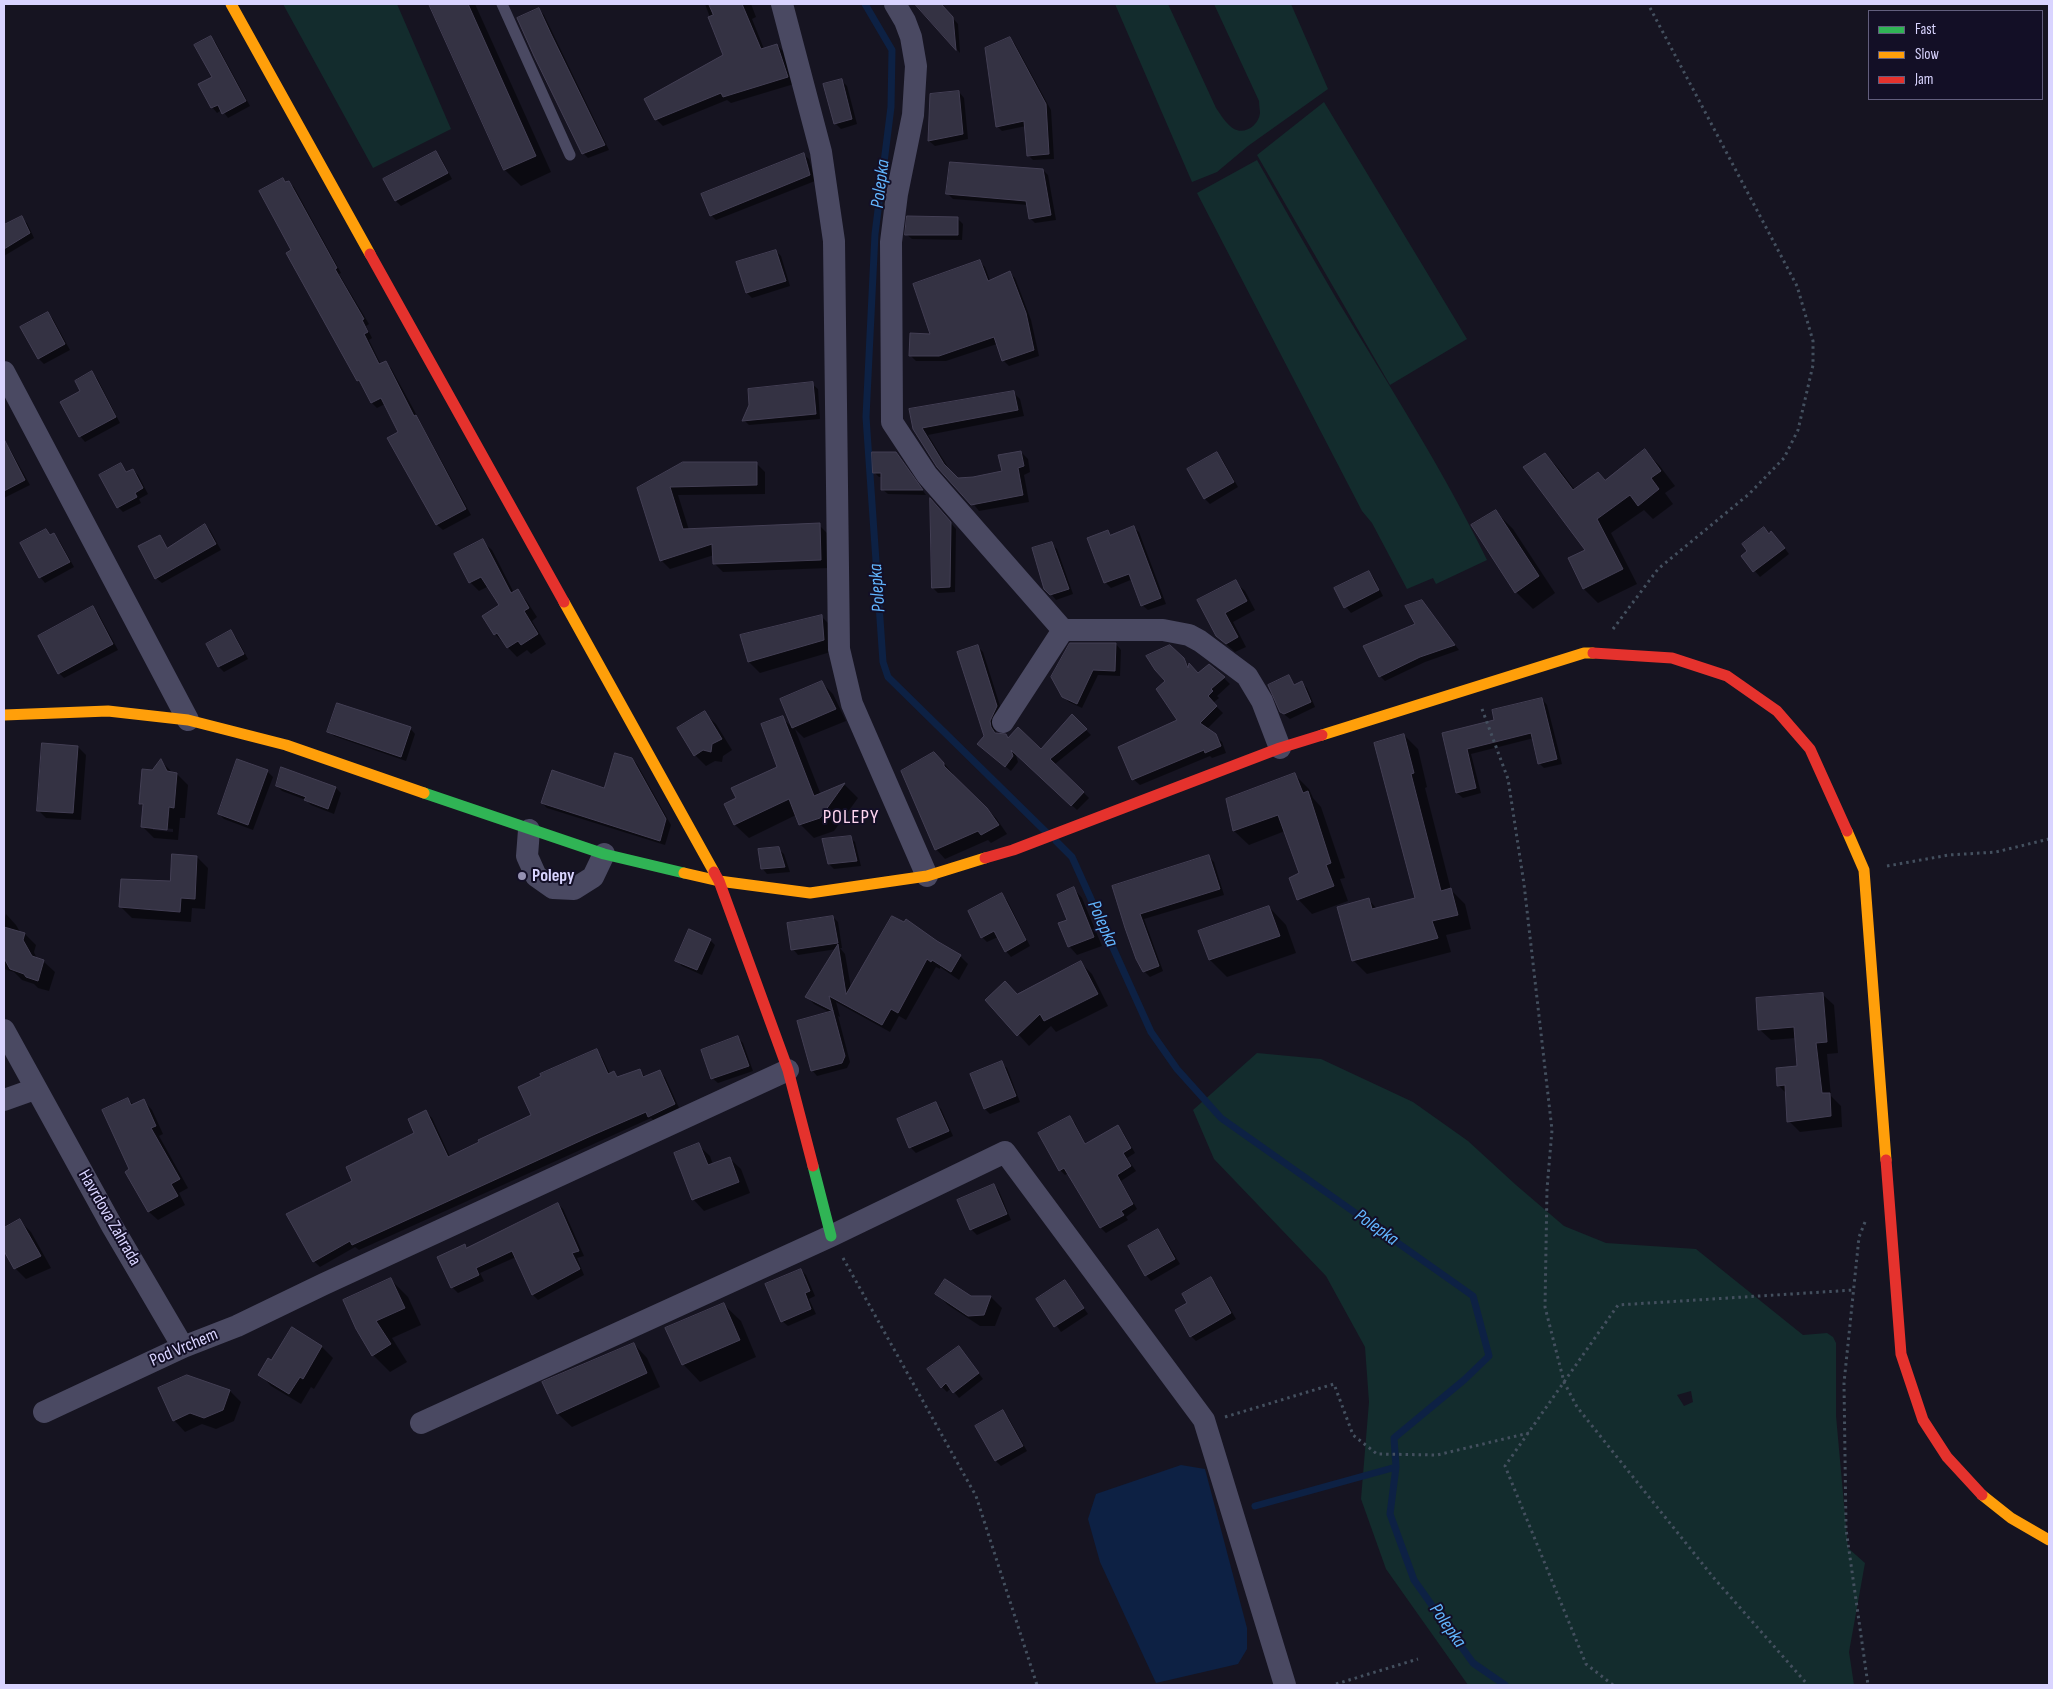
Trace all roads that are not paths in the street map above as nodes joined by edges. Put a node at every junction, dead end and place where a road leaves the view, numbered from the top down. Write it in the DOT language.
graph roads {
  1 [pos="231,4"];
  2 [pos="502,4"];
  3 [pos="782,4"];
  4 [pos="895,4"];
  5 [pos="570,155"];
  6 [pos="4,372"];
  7 [pos="1063,630"];
  8 [pos="4,715"];
  9 [pos="188,720"];
  10 [pos="1004,722"];
  11 [pos="1280,748"];
  12 [pos="528,830"];
  13 [pos="604,854"];
  14 [pos="927,876"];
  15 [pos="719,881"];
  16 [pos="7,1035"];
  17 [pos="788,1070"];
  18 [pos="35,1089"];
  19 [pos="4,1100"];
  20 [pos="831,1236"];
  21 [pos="183,1347"];
  22 [pos="44,1412"];
  23 [pos="421,1423"];
  24 [pos="2049,1540"];
  25 [pos="1285,1685"];
  1 -- 15 [label="street"];
  2 -- 5 [label="lane"];
  3 -- 14 [label="street"];
  4 -- 7 [label="street"];
  6 -- 9 [label="street"];
  7 -- 10 [label="street"];
  7 -- 11 [label="street"];
  8 -- 9 [label="street"];
  9 -- 12 [label="street"];
  11 -- 14 [label="street"];
  11 -- 24 [label="street"];
  12 -- 13 [label="street"];
  12 -- 13 [label="street"];
  13 -- 15 [label="street"];
  14 -- 15 [label="street"];
  15 -- 17 [label="street"];
  16 -- 18 [label="street, Havrdova Zahrada"];
  17 -- 20 [label="street"];
  17 -- 21 [label="street, Pod Vrchem"];
  18 -- 19 [label="street"];
  18 -- 21 [label="street, Havrdova Zahrada"];
  20 -- 23 [label="street"];
  20 -- 25 [label="street"];
  21 -- 22 [label="street, Pod Vrchem"];
}
